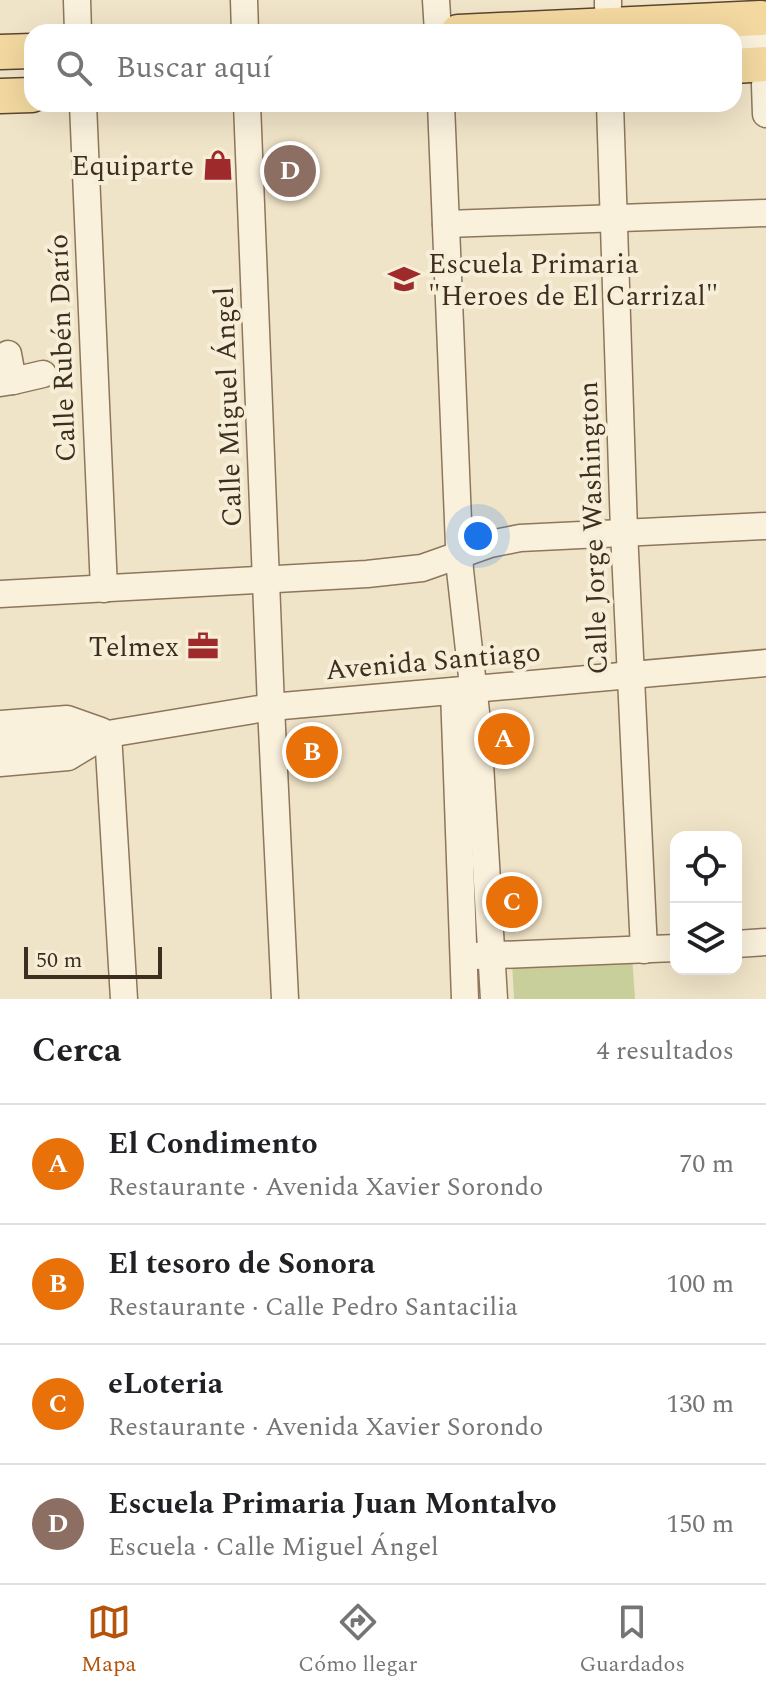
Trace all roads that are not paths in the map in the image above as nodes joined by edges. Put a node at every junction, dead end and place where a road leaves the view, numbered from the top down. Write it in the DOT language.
graph roads {
  1 [pos="77,0"];
  2 [pos="244,0"];
  3 [pos="436,0"];
  4 [pos="764,22"];
  5 [pos="78,24"];
  6 [pos="245,24"];
  7 [pos="438,24"];
  8 [pos="703,24"];
  9 [pos="742,27"];
  10 [pos="742,40"];
  11 [pos="0,43"];
  12 [pos="24,43"];
  13 [pos="24,51"];
  14 [pos="0,52"];
  15 [pos="742,68"];
  16 [pos="765,74"];
  17 [pos="83,112"];
  18 [pos="247,112"];
  19 [pos="441,112"];
  20 [pos="610,112"];
  21 [pos="766,114"];
  22 [pos="766,213"];
  23 [pos="613,218"];
  24 [pos="446,224"];
  25 [pos="8,354"];
  26 [pos="43,374"];
  27 [pos="6,382"];
  28 [pos="766,526"];
  29 [pos="624,531"];
  30 [pos="460,556"];
  31 [pos="266,580"];
  32 [pos="104,589"];
  33 [pos="0,594"];
  34 [pos="766,663"];
  35 [pos="631,674"];
  36 [pos="464,690"];
  37 [pos="271,707"];
  38 [pos="0,724"];
  39 [pos="108,734"];
  40 [pos="0,745"];
  41 [pos="0,763"];
  42 [pos="766,942"];
  43 [pos="742,944"];
  44 [pos="670,948"];
  45 [pos="644,950"];
  46 [pos="491,955"];
  47 [pos="462,957"];
  48 [pos="124,999"];
  49 [pos="285,999"];
  50 [pos="465,999"];
  51 [pos="494,999"];
  1 -- 5 [label="street"];
  2 -- 6 [label="street"];
  3 -- 7 [label="street"];
  4 -- 8 [label="main road"];
  4 -- 9 [label="street"];
  4 -- 10 [label="street"];
  11 -- 12 [label="street"];
  13 -- 14 [label="main road"];
  15 -- 16 [label="main road"];
  16 -- 21 [label="street"];
  17 -- 32 [label="street, Calle Rubén Darío"];
  18 -- 31 [label="street, Calle Miguel Ángel"];
  19 -- 24 [label="street"];
  20 -- 23 [label="street, Calle Jorge Washington"];
  22 -- 23 [label="street"];
  23 -- 24 [label="street"];
  23 -- 29 [label="street, Calle Jorge Washington"];
  24 -- 30 [label="street"];
  25 -- 27 [label="street"];
  26 -- 27 [label="street"];
  28 -- 29 [label="street"];
  29 -- 30 [label="street"];
  29 -- 35 [label="street, Calle Jorge Washington"];
  30 -- 31 [label="street"];
  30 -- 36 [label="street"];
  31 -- 32 [label="street"];
  31 -- 37 [label="street, Calle Miguel Ángel"];
  32 -- 33 [label="street"];
  34 -- 35 [label="street, Avenida Santiago"];
  35 -- 36 [label="street, Avenida Santiago"];
  35 -- 45 [label="street, Calle Jorge Washington"];
  36 -- 37 [label="street, Avenida Santiago"];
  36 -- 46 [label="street"];
  36 -- 47 [label="street"];
  37 -- 39 [label="street, Avenida Santiago"];
  37 -- 49 [label="street, Calle Miguel Ángel"];
  38 -- 39 [label="street, Avenida Santiago"];
  39 -- 40 [label="street, Avenida Santiago"];
  39 -- 41 [label="street, Avenida Santiago"];
  39 -- 48 [label="street"];
  42 -- 43 [label="street"];
  44 -- 45 [label="street"];
  45 -- 46 [label="street"];
  46 -- 47 [label="street"];
  46 -- 51 [label="street"];
  47 -- 50 [label="street"];
}
